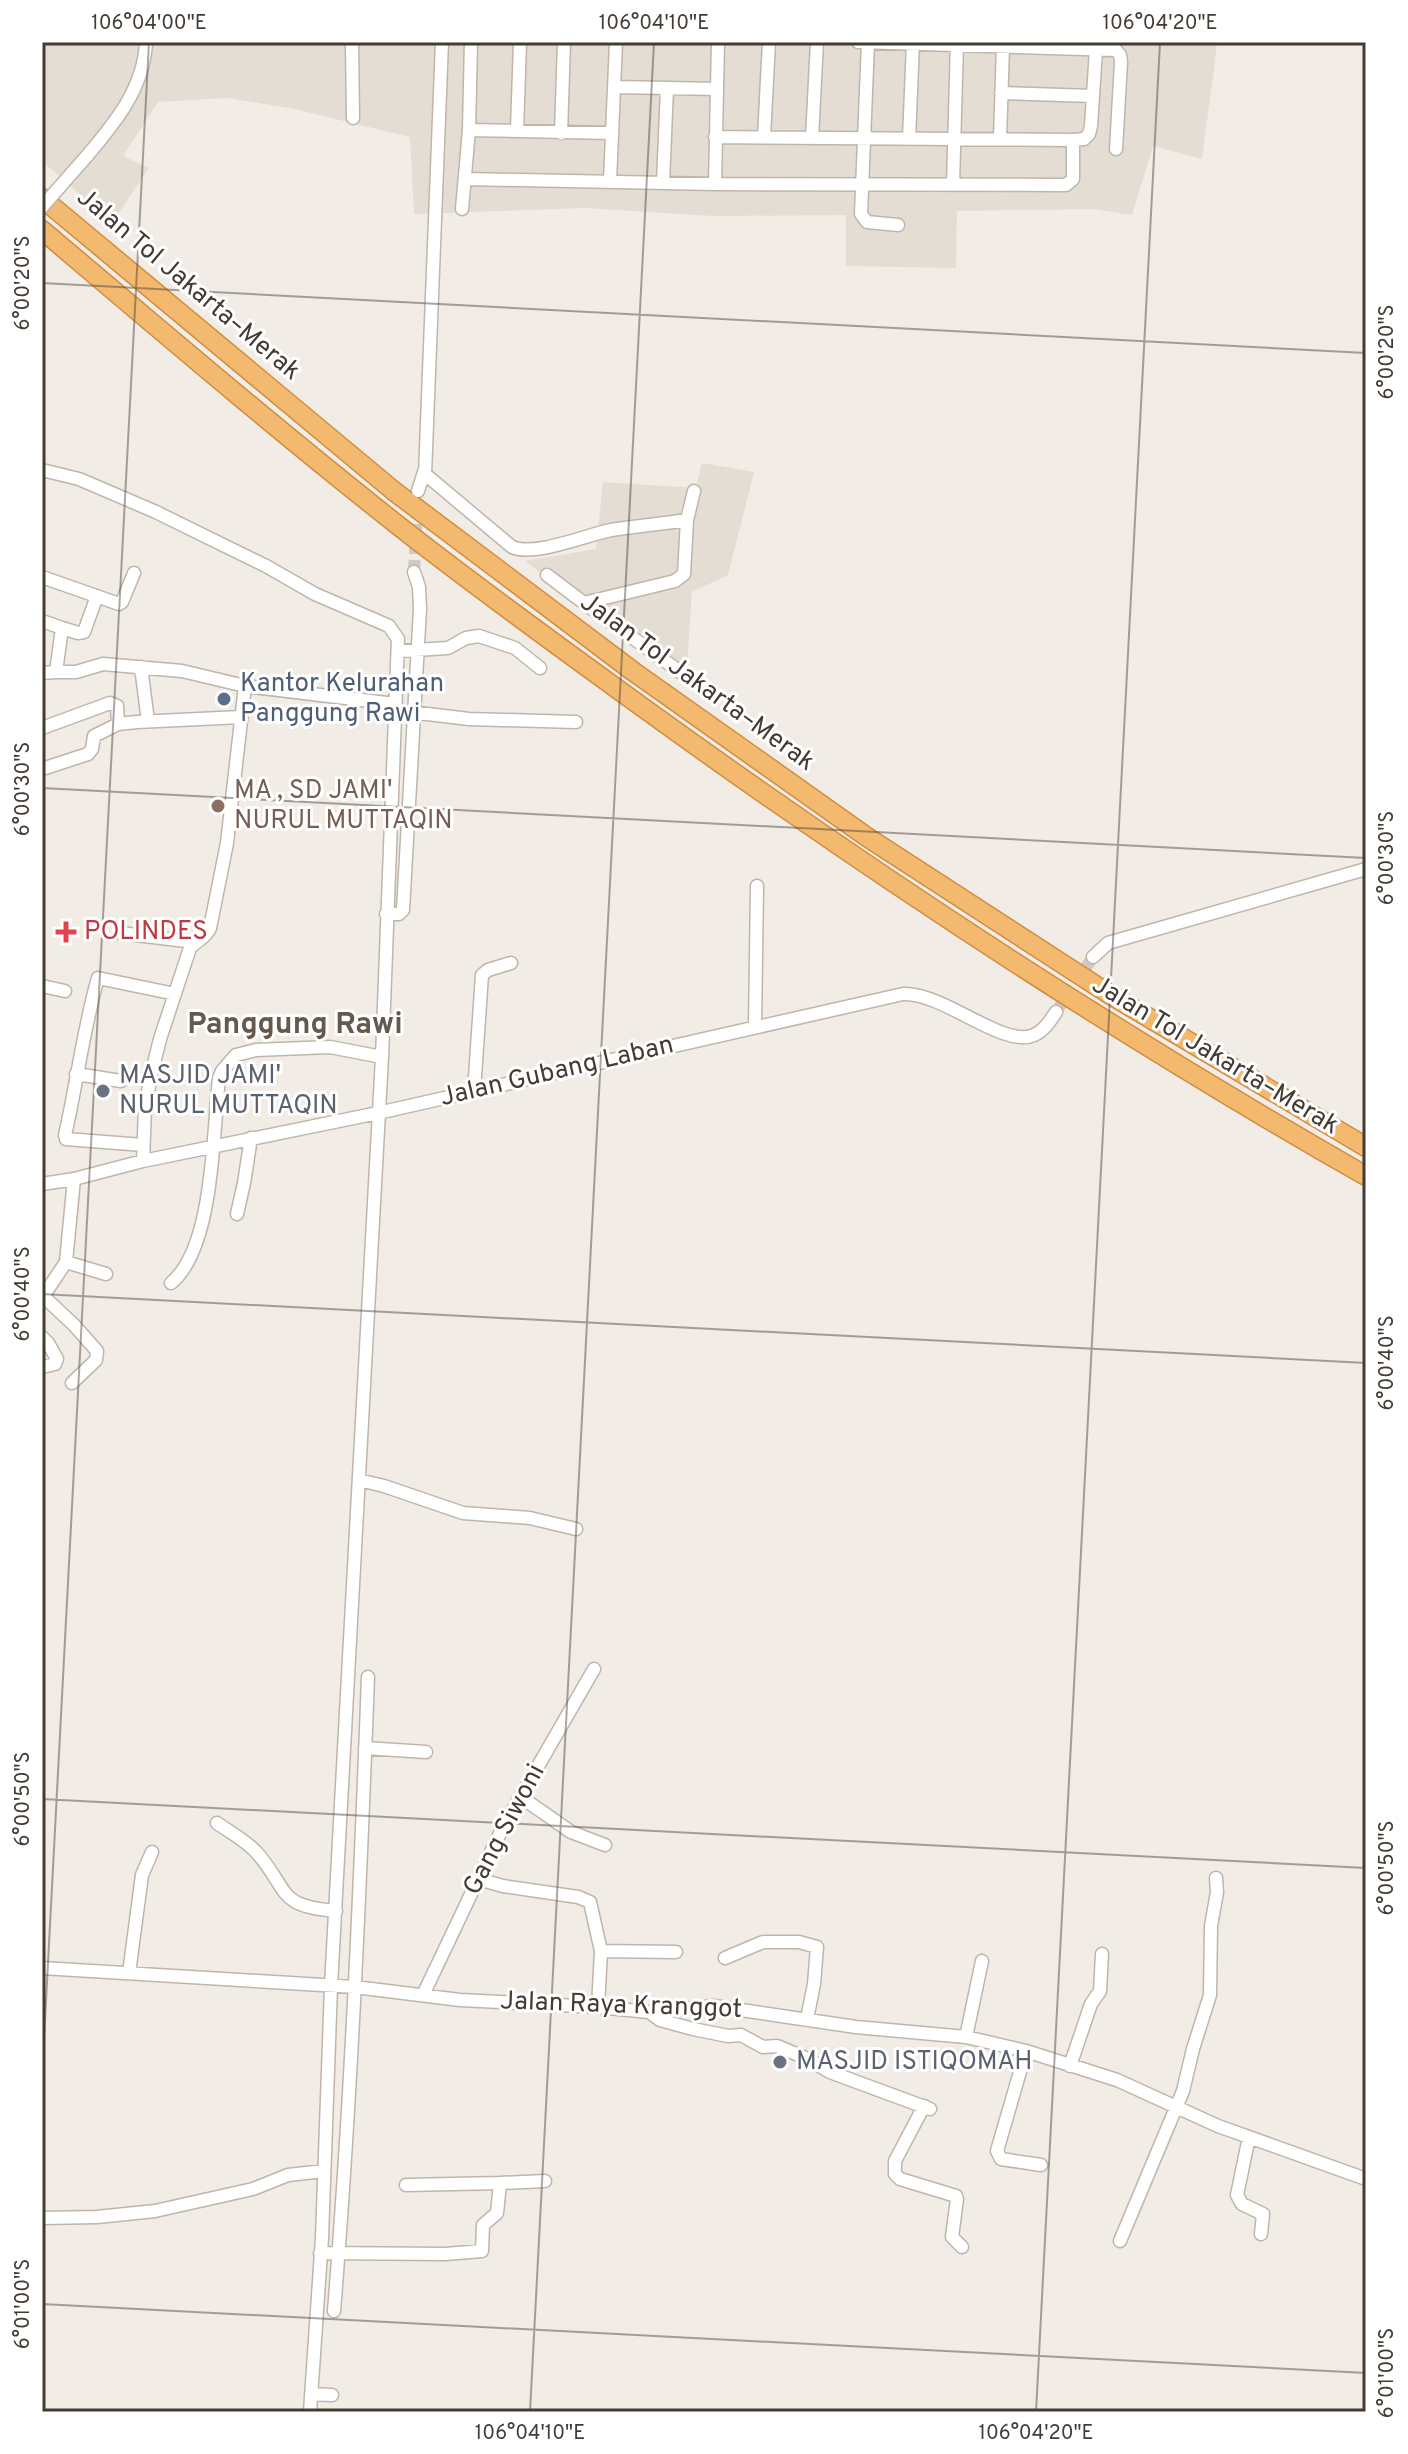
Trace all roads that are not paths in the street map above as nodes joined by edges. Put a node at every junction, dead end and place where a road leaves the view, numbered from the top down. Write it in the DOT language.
graph roads {
  1 [pos="146,42"];
  2 [pos="352,42"];
  3 [pos="442,42"];
  4 [pos="471,42"];
  5 [pos="520,42"];
  6 [pos="564,42"];
  7 [pos="616,42"];
  8 [pos="718,42"];
  9 [pos="769,42"];
  10 [pos="817,42"];
  11 [pos="858,42"];
  12 [pos="868,42"];
  13 [pos="913,43"];
  14 [pos="957,43"];
  15 [pos="1003,46"];
  16 [pos="1096,50"];
  17 [pos="615,87"];
  18 [pos="667,88"];
  19 [pos="717,89"];
  20 [pos="1001,93"];
  21 [pos="1093,96"];
  22 [pos="353,118"];
  23 [pos="469,130"];
  24 [pos="517,131"];
  25 [pos="561,133"];
  26 [pos="612,133"];
  27 [pos="715,137"];
  28 [pos="764,137"];
  29 [pos="812,138"];
  30 [pos="953,138"];
  31 [pos="863,139"];
  32 [pos="909,139"];
  33 [pos="1000,139"];
  34 [pos="1073,140"];
  35 [pos="1116,149"];
  36 [pos="466,179"];
  37 [pos="610,181"];
  38 [pos="663,183"];
  39 [pos="715,184"];
  40 [pos="862,184"];
  41 [pos="953,185"];
  42 [pos="42,198"];
  43 [pos="42,207"];
  44 [pos="462,209"];
  45 [pos="898,225"];
  46 [pos="42,230"];
  47 [pos="42,470"];
  48 [pos="424,472"];
  49 [pos="418,491"];
  50 [pos="694,491"];
  51 [pos="687,520"];
  52 [pos="414,572"];
  53 [pos="134,573"];
  54 [pos="547,575"];
  55 [pos="42,577"];
  56 [pos="97,596"];
  57 [pos="584,603"];
  58 [pos="42,621"];
  59 [pos="62,628"];
  60 [pos="410,651"];
  61 [pos="141,667"];
  62 [pos="540,668"];
  63 [pos="56,672"];
  64 [pos="42,673"];
  65 [pos="683,674"];
  66 [pos="245,686"];
  67 [pos="404,710"];
  68 [pos="241,717"];
  69 [pos="148,721"];
  70 [pos="576,722"];
  71 [pos="118,724"];
  72 [pos="42,728"];
  73 [pos="42,769"];
  74 [pos="1366,869"];
  75 [pos="757,886"];
  76 [pos="386,914"];
  77 [pos="120,933"];
  78 [pos="192,945"];
  79 [pos="1093,957"];
  80 [pos="511,963"];
  81 [pos="42,986"];
  82 [pos="65,991"];
  83 [pos="175,994"];
  84 [pos="1056,1012"];
  85 [pos="755,1027"];
  86 [pos="382,1057"];
  87 [pos="76,1074"];
  88 [pos="121,1081"];
  89 [pos="474,1091"];
  90 [pos="378,1113"];
  91 [pos="251,1138"];
  92 [pos="143,1145"];
  93 [pos="213,1146"];
  94 [pos="1366,1147"];
  95 [pos="143,1161"];
  96 [pos="1366,1176"];
  97 [pos="74,1179"];
  98 [pos="42,1184"];
  99 [pos="237,1214"];
  100 [pos="66,1262"];
  101 [pos="106,1274"];
  102 [pos="171,1283"];
  103 [pos="43,1297"];
  104 [pos="42,1337"];
  105 [pos="42,1367"];
  106 [pos="72,1383"];
  107 [pos="359,1480"];
  108 [pos="576,1529"];
  109 [pos="594,1669"];
  110 [pos="368,1677"];
  111 [pos="365,1748"];
  112 [pos="426,1752"];
  113 [pos="521,1797"];
  114 [pos="354,1810"];
  115 [pos="217,1823"];
  116 [pos="605,1845"];
  117 [pos="152,1852"];
  118 [pos="1216,1878"];
  119 [pos="478,1879"];
  120 [pos="336,1911"];
  121 [pos="601,1951"];
  122 [pos="676,1952"];
  123 [pos="1102,1954"];
  124 [pos="725,1958"];
  125 [pos="982,1961"];
  126 [pos="42,1968"];
  127 [pos="129,1973"];
  128 [pos="334,1986"];
  129 [pos="353,1987"];
  130 [pos="423,1995"];
  131 [pos="598,2007"];
  132 [pos="649,2012"];
  133 [pos="807,2019"];
  134 [pos="966,2037"];
  135 [pos="1026,2051"];
  136 [pos="1070,2066"];
  137 [pos="1176,2106"];
  138 [pos="1249,2137"];
  139 [pos="1041,2165"];
  140 [pos="324,2171"];
  141 [pos="1366,2179"];
  142 [pos="545,2181"];
  143 [pos="500,2183"];
  144 [pos="406,2185"];
  145 [pos="42,2218"];
  146 [pos="1261,2234"];
  147 [pos="1120,2241"];
  148 [pos="962,2247"];
  149 [pos="330,2253"];
  150 [pos="334,2311"];
  151 [pos="313,2394"];
  152 [pos="331,2395"];
  153 [pos="310,2412"];
  1 -- 43 [label="street, bridge"];
  2 -- 22 [label="street"];
  3 -- 48 [label="street"];
  4 -- 23 [label="street"];
  5 -- 24 [label="street"];
  6 -- 25 [label="street"];
  7 -- 17 [label="street"];
  8 -- 19 [label="street"];
  9 -- 28 [label="street"];
  10 -- 29 [label="street"];
  11 -- 12 [label="street"];
  12 -- 13 [label="street"];
  12 -- 31 [label="street"];
  13 -- 14 [label="street"];
  13 -- 32 [label="street"];
  14 -- 15 [label="street"];
  14 -- 30 [label="street"];
  15 -- 16 [label="street"];
  15 -- 20 [label="street"];
  16 -- 21 [label="street"];
  16 -- 35 [label="street"];
  17 -- 18 [label="street"];
  17 -- 26 [label="street"];
  18 -- 19 [label="street"];
  18 -- 38 [label="street"];
  19 -- 27 [label="street"];
  20 -- 21 [label="street"];
  20 -- 33 [label="street"];
  21 -- 34 [label="street"];
  23 -- 24 [label="street"];
  23 -- 36 [label="street"];
  24 -- 25 [label="street"];
  25 -- 26 [label="street"];
  26 -- 37 [label="street"];
  27 -- 28 [label="street"];
  27 -- 39 [label="street"];
  28 -- 29 [label="street"];
  29 -- 31 [label="street"];
  30 -- 32 [label="street"];
  30 -- 33 [label="street"];
  30 -- 41 [label="street"];
  31 -- 32 [label="street"];
  31 -- 40 [label="street"];
  33 -- 34 [label="street"];
  34 -- 41 [label="street"];
  36 -- 37 [label="street"];
  36 -- 44 [label="street"];
  37 -- 38 [label="street"];
  38 -- 39 [label="street"];
  39 -- 40 [label="street"];
  40 -- 41 [label="street"];
  40 -- 45 [label="street"];
  42 -- 94 [label="highway, Jalan Tol Jakarta–Merak"];
  46 -- 96 [label="highway, Jalan Tol Jakarta–Merak"];
  47 -- 60 [label="street"];
  48 -- 49 [label="street"];
  48 -- 51 [label="street"];
  50 -- 51 [label="street"];
  51 -- 57 [label="street"];
  52 -- 60 [label="street"];
  53 -- 56 [label="street"];
  54 -- 57 [label="street"];
  55 -- 56 [label="street"];
  56 -- 59 [label="street"];
  57 -- 65 [label="street"];
  58 -- 59 [label="street"];
  59 -- 63 [label="street"];
  60 -- 62 [label="street"];
  60 -- 67 [label="street"];
  60 -- 67 [label="street"];
  61 -- 63 [label="street"];
  61 -- 66 [label="street"];
  61 -- 69 [label="street"];
  63 -- 64 [label="street"];
  66 -- 67 [label="street"];
  66 -- 68 [label="street"];
  67 -- 70 [label="street"];
  67 -- 76 [label="street"];
  67 -- 76 [label="street"];
  68 -- 69 [label="street"];
  68 -- 78 [label="street"];
  69 -- 71 [label="street"];
  71 -- 72 [label="street"];
  71 -- 73 [label="street"];
  74 -- 79 [label="street"];
  75 -- 85 [label="street"];
  76 -- 86 [label="street"];
  77 -- 78 [label="street"];
  78 -- 83 [label="street"];
  80 -- 89 [label="street"];
  81 -- 82 [label="street"];
  83 -- 87 [label="street"];
  83 -- 92 [label="street"];
  84 -- 85 [label="street, Jalan Gubang Laban"];
  85 -- 89 [label="street, Jalan Gubang Laban"];
  86 -- 90 [label="street"];
  86 -- 93 [label="street"];
  87 -- 88 [label="street"];
  87 -- 92 [label="street"];
  89 -- 90 [label="street, Jalan Gubang Laban"];
  90 -- 91 [label="street, Jalan Gubang Laban"];
  90 -- 107 [label="street"];
  91 -- 93 [label="street, Jalan Gubang Laban"];
  91 -- 99 [label="street"];
  92 -- 95 [label="street"];
  93 -- 95 [label="street, Jalan Gubang Laban"];
  93 -- 102 [label="street"];
  95 -- 97 [label="street, Jalan Gubang Laban"];
  97 -- 98 [label="street, Jalan Gubang Laban"];
  97 -- 100 [label="street"];
  100 -- 101 [label="street"];
  100 -- 103 [label="street"];
  103 -- 106 [label="street"];
  104 -- 105 [label="street"];
  107 -- 108 [label="street"];
  107 -- 114 [label="street"];
  109 -- 113 [label="street, Gang Siwoni"];
  110 -- 111 [label="street"];
  111 -- 112 [label="street"];
  111 -- 114 [label="street"];
  113 -- 116 [label="street"];
  113 -- 119 [label="street, Gang Siwoni"];
  114 -- 120 [label="street"];
  114 -- 129 [label="street"];
  115 -- 120 [label="street"];
  117 -- 127 [label="street"];
  118 -- 137 [label="street"];
  119 -- 121 [label="street"];
  119 -- 130 [label="street, Gang Siwoni"];
  120 -- 128 [label="street"];
  121 -- 122 [label="street"];
  121 -- 131 [label="street"];
  123 -- 136 [label="street"];
  124 -- 133 [label="street"];
  125 -- 134 [label="street"];
  126 -- 127 [label="street, Jalan Raya Kranggot"];
  127 -- 128 [label="street, Jalan Raya Kranggot"];
  128 -- 129 [label="street, Jalan Raya Kranggot"];
  128 -- 140 [label="street"];
  129 -- 130 [label="street, Jalan Raya Kranggot"];
  129 -- 149 [label="street"];
  130 -- 131 [label="street, Jalan Raya Kranggot"];
  131 -- 132 [label="street, Jalan Raya Kranggot"];
  132 -- 133 [label="street, Jalan Raya Kranggot"];
  132 -- 148 [label="street"];
  133 -- 134 [label="street, Jalan Raya Kranggot"];
  134 -- 135 [label="street, Jalan Raya Kranggot"];
  135 -- 136 [label="street, Jalan Raya Kranggot"];
  135 -- 139 [label="street"];
  136 -- 137 [label="street, Jalan Raya Kranggot"];
  137 -- 138 [label="street, Jalan Raya Kranggot"];
  137 -- 147 [label="street"];
  138 -- 141 [label="street, Jalan Raya Kranggot"];
  138 -- 146 [label="street"];
  140 -- 145 [label="street"];
  140 -- 149 [label="street"];
  142 -- 143 [label="street"];
  143 -- 144 [label="street"];
  143 -- 149 [label="street"];
  149 -- 150 [label="street"];
  149 -- 151 [label="street"];
  151 -- 152 [label="street"];
  151 -- 153 [label="street"];
}
